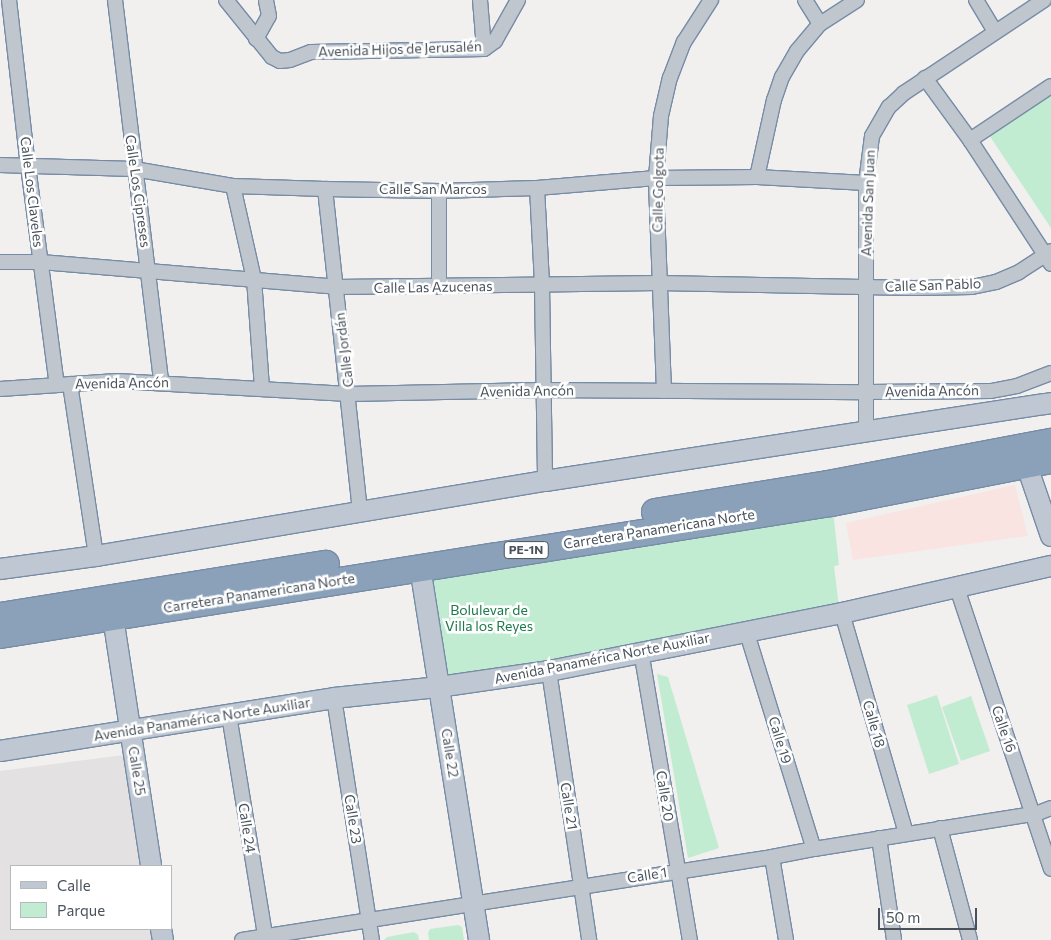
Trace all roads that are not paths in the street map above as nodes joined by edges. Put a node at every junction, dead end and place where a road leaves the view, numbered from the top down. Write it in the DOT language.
graph roads {
  1 [pos="9,0"];
  2 [pos="115,0"];
  3 [pos="226,0"];
  4 [pos="266,0"];
  5 [pos="480,0"];
  6 [pos="518,0"];
  7 [pos="711,0"];
  8 [pos="805,0"];
  9 [pos="857,0"];
  10 [pos="976,0"];
  11 [pos="1044,0"];
  12 [pos="820,24"];
  13 [pos="995,32"];
  14 [pos="256,39"];
  15 [pos="484,49"];
  16 [pos="925,78"];
  17 [pos="1051,86"];
  18 [pos="970,140"];
  19 [pos="0,165"];
  20 [pos="28,166"];
  21 [pos="134,169"];
  22 [pos="757,177"];
  23 [pos="656,178"];
  24 [pos="866,183"];
  25 [pos="233,186"];
  26 [pos="537,188"];
  27 [pos="325,189"];
  28 [pos="438,191"];
  29 [pos="1049,256"];
  30 [pos="0,262"];
  31 [pos="41,262"];
  32 [pos="150,272"];
  33 [pos="254,279"];
  34 [pos="659,282"];
  35 [pos="542,285"];
  36 [pos="867,286"];
  37 [pos="336,287"];
  38 [pos="439,287"];
  39 [pos="1051,373"];
  40 [pos="161,382"];
  41 [pos="63,384"];
  42 [pos="262,387"];
  43 [pos="0,390"];
  44 [pos="543,390"];
  45 [pos="664,391"];
  46 [pos="867,392"];
  47 [pos="349,394"];
  48 [pos="1051,403"];
  49 [pos="866,432"];
  50 [pos="1051,442"];
  51 [pos="1039,463"];
  52 [pos="545,481"];
  53 [pos="360,511"];
  54 [pos="1051,536"];
  55 [pos="96,556"];
  56 [pos="1051,566"];
  57 [pos="420,567"];
  58 [pos="0,569"];
  59 [pos="957,588"];
  60 [pos="842,614"];
  61 [pos="0,616"];
  62 [pos="113,617"];
  63 [pos="746,630"];
  64 [pos="0,635"];
  65 [pos="641,651"];
  66 [pos="549,671"];
  67 [pos="439,687"];
  68 [pos="334,698"];
  69 [pos="229,715"];
  70 [pos="130,731"];
  71 [pos="0,750"];
  72 [pos="1051,808"];
  73 [pos="1032,814"];
  74 [pos="940,828"];
  75 [pos="906,834"];
  76 [pos="879,838"];
  77 [pos="814,849"];
  78 [pos="772,858"];
  79 [pos="151,865"];
  80 [pos="677,870"];
  81 [pos="1051,870"];
  82 [pos="581,886"];
  83 [pos="473,903"];
  84 [pos="369,920"];
  85 [pos="266,938"];
  86 [pos="242,940"];
  87 [pos="372,940"];
  88 [pos="479,940"];
  89 [pos="589,940"];
  90 [pos="690,940"];
  91 [pos="786,940"];
  92 [pos="894,940"];
  93 [pos="970,940"];
  1 -- 20 [label="street, Calle Los Claveles"];
  2 -- 21 [label="street, Calle Los Cipreses"];
  3 -- 14 [label="street, Avenida Hijos de Jerusalén"];
  4 -- 14 [label="street"];
  5 -- 15 [label="street"];
  6 -- 15 [label="street, Avenida Hijos de Jerusalén"];
  7 -- 23 [label="street, Calle Golgota"];
  8 -- 12 [label="street"];
  9 -- 12 [label="street"];
  10 -- 13 [label="street"];
  11 -- 13 [label="street, Avenida San Juan"];
  12 -- 22 [label="street"];
  13 -- 16 [label="street, Avenida San Juan"];
  14 -- 15 [label="street, Avenida Hijos de Jerusalén"];
  16 -- 18 [label="street"];
  16 -- 24 [label="street, Avenida San Juan"];
  17 -- 18 [label="street"];
  18 -- 29 [label="street"];
  19 -- 20 [label="street, Calle San Marcos"];
  20 -- 21 [label="street, Calle San Marcos"];
  20 -- 31 [label="street, Calle Los Claveles"];
  21 -- 25 [label="street, Calle San Marcos"];
  21 -- 32 [label="street, Calle Los Cipreses"];
  22 -- 23 [label="street, Calle San Marcos"];
  22 -- 24 [label="street, Calle San Marcos"];
  23 -- 26 [label="street, Calle San Marcos"];
  23 -- 34 [label="street, Calle Golgota"];
  24 -- 36 [label="street, Avenida San Juan"];
  25 -- 27 [label="street, Calle San Marcos"];
  25 -- 33 [label="street"];
  26 -- 28 [label="street, Calle San Marcos"];
  26 -- 35 [label="street"];
  27 -- 28 [label="street, Calle San Marcos"];
  27 -- 37 [label="street, Calle Jordán"];
  28 -- 38 [label="street"];
  29 -- 36 [label="street, Calle San Pablo"];
  30 -- 31 [label="street, Calle Las Azucenas"];
  31 -- 32 [label="street, Calle Las Azucenas"];
  31 -- 41 [label="street, Calle Los Claveles"];
  32 -- 33 [label="street, Calle Las Azucenas"];
  32 -- 40 [label="street, Calle Los Cipreses"];
  33 -- 37 [label="street, Calle Las Azucenas"];
  33 -- 42 [label="street"];
  34 -- 35 [label="street, Calle Las Azucenas"];
  34 -- 36 [label="street, Calle Las Azucenas"];
  34 -- 45 [label="street, Calle Golgota"];
  35 -- 38 [label="street, Calle Las Azucenas"];
  35 -- 44 [label="street"];
  36 -- 46 [label="street, Avenida San Juan"];
  37 -- 38 [label="street, Calle Las Azucenas"];
  37 -- 47 [label="street, Calle Jordán"];
  39 -- 46 [label="street, Avenida Ancón"];
  40 -- 41 [label="street, Avenida Ancón"];
  40 -- 42 [label="street, Avenida Ancón"];
  41 -- 43 [label="street, Avenida Ancón"];
  41 -- 55 [label="street, Calle Los Claveles"];
  42 -- 47 [label="street, Avenida Ancón"];
  44 -- 45 [label="street, Avenida Ancón"];
  44 -- 47 [label="street, Avenida Ancón"];
  44 -- 52 [label="street"];
  45 -- 46 [label="street, Avenida Ancón"];
  46 -- 49 [label="street, Avenida San Juan"];
  47 -- 53 [label="street, Calle Jordán"];
  48 -- 49 [label="street"];
  49 -- 52 [label="street"];
  50 -- 61 [label="highway, Carretera Panamericana Norte / PE-1N"];
  51 -- 54 [label="street"];
  51 -- 57 [label="highway, Carretera Panamericana Norte / PE-1N"];
  52 -- 53 [label="street"];
  53 -- 55 [label="street"];
  55 -- 58 [label="street"];
  56 -- 59 [label="street, Avenida Panamérica Norte Auxiliar"];
  57 -- 62 [label="highway, Carretera Panamericana Norte / PE-1N"];
  57 -- 67 [label="street, Calle 22"];
  59 -- 60 [label="street, Avenida Panamérica Norte Auxiliar"];
  59 -- 73 [label="street, Calle 16"];
  60 -- 63 [label="street, Avenida Panamérica Norte Auxiliar"];
  60 -- 75 [label="street, Calle 18"];
  62 -- 64 [label="highway, Carretera Panamericana Norte / PE-1N"];
  62 -- 70 [label="street, Calle 25"];
  63 -- 65 [label="street, Avenida Panamérica Norte Auxiliar"];
  63 -- 77 [label="street, Calle 19"];
  65 -- 66 [label="street, Avenida Panamérica Norte Auxiliar"];
  65 -- 80 [label="street, Calle 20"];
  66 -- 67 [label="street, Avenida Panamérica Norte Auxiliar"];
  66 -- 82 [label="street, Calle 21"];
  67 -- 68 [label="street, Avenida Panamérica Norte Auxiliar"];
  67 -- 83 [label="street, Calle 22"];
  68 -- 69 [label="street, Avenida Panamérica Norte Auxiliar"];
  68 -- 84 [label="street, Calle 23"];
  69 -- 70 [label="street, Avenida Panamérica Norte Auxiliar"];
  69 -- 85 [label="street, Calle 24"];
  70 -- 71 [label="street, Avenida Panamérica Norte Auxiliar"];
  70 -- 79 [label="street, Calle 25"];
  72 -- 73 [label="street, Calle 1"];
  73 -- 74 [label="street, Calle 1"];
  73 -- 81 [label="street, Calle 16"];
  74 -- 75 [label="street, Calle 1"];
  74 -- 93 [label="street"];
  75 -- 76 [label="street, Calle 1"];
  76 -- 77 [label="street, Calle 1"];
  76 -- 92 [label="street"];
  77 -- 78 [label="street, Calle 1"];
  78 -- 80 [label="street, Calle 1"];
  78 -- 91 [label="street"];
  80 -- 82 [label="street, Calle 1"];
  80 -- 90 [label="street, Calle 20"];
  82 -- 83 [label="street, Calle 1"];
  82 -- 89 [label="street, Calle 21"];
  83 -- 84 [label="street, Calle 1"];
  83 -- 88 [label="street, Calle 22"];
  84 -- 85 [label="street, Calle 1"];
  84 -- 87 [label="street, Calle 23"];
  85 -- 86 [label="street, Calle 1"];
}
